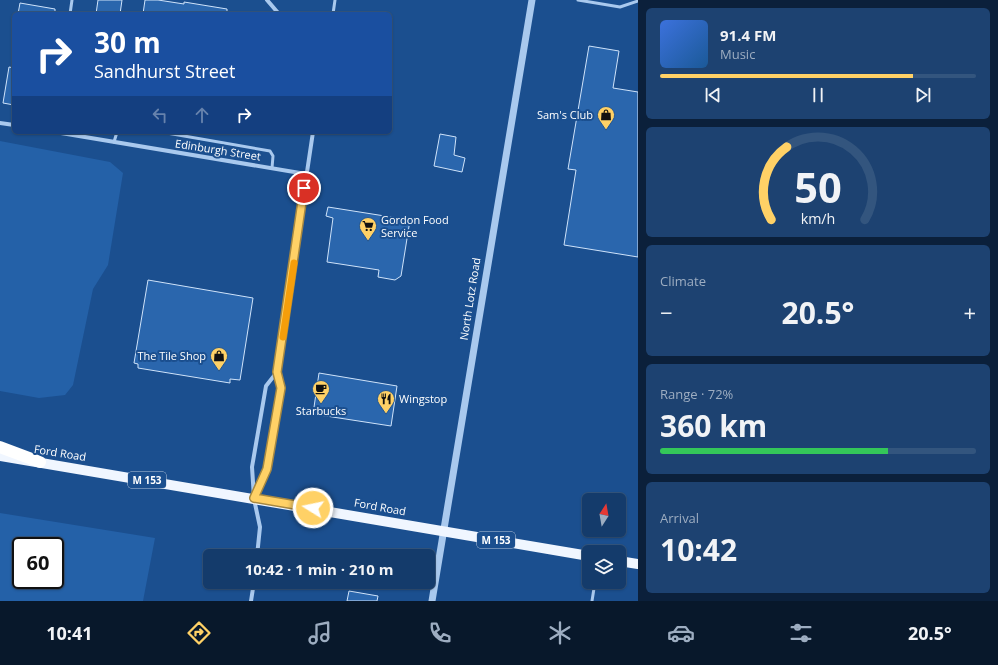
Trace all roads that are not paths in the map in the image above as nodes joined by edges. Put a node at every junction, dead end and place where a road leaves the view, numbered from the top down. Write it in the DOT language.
graph roads {
  1 [pos="72,0"];
  2 [pos="267,0"];
  3 [pos="335,0"];
  4 [pos="532,0"];
  5 [pos="578,0"];
  6 [pos="638,1"];
  7 [pos="70,12"];
  8 [pos="276,12"];
  9 [pos="333,12"];
  10 [pos="0,123"];
  11 [pos="12,125"];
  12 [pos="67,134"];
  13 [pos="116,134"];
  14 [pos="172,134"];
  15 [pos="313,134"];
  16 [pos="114,142"];
  17 [pos="272,168"];
  18 [pos="306,174"];
  19 [pos="277,372"];
  20 [pos="0,447"];
  21 [pos="0,456"];
  22 [pos="40,462"];
  23 [pos="254,498"];
  24 [pos="444,531"];
  25 [pos="258,549"];
  26 [pos="582,555"];
  27 [pos="626,562"];
  28 [pos="638,564"];
  29 [pos="253,589"];
  30 [pos="594,589"];
  31 [pos="251,601"];
  32 [pos="432,601"];
  33 [pos="592,601"];
  1 -- 7 [label="lane"];
  2 -- 8 [label="street"];
  3 -- 9 [label="lane"];
  4 -- 24 [label="street, North Lotz Road"];
  5 -- 6 [label="lane"];
  10 -- 11 [label="street"];
  12 -- 16 [label="street, Edinburgh Street"];
  13 -- 16 [label="lane"];
  14 -- 17 [label="lane"];
  15 -- 18 [label="street"];
  16 -- 17 [label="street, Edinburgh Street"];
  17 -- 18 [label="street, Edinburgh Street"];
  18 -- 19 [label="street"];
  19 -- 23 [label="street"];
  19 -- 23 [label="street"];
  20 -- 22 [label="highway"];
  21 -- 22 [label="main road, Ford Road / M 153"];
  22 -- 23 [label="main road, Ford Road / M 153"];
  23 -- 24 [label="main road, Ford Road / M 153"];
  23 -- 25 [label="street"];
  24 -- 26 [label="main road, Ford Road / M 153"];
  24 -- 32 [label="street, North Lotz Road"];
  27 -- 28 [label="main road"];
  29 -- 31 [label="street"];
  30 -- 33 [label="lane"];
}
